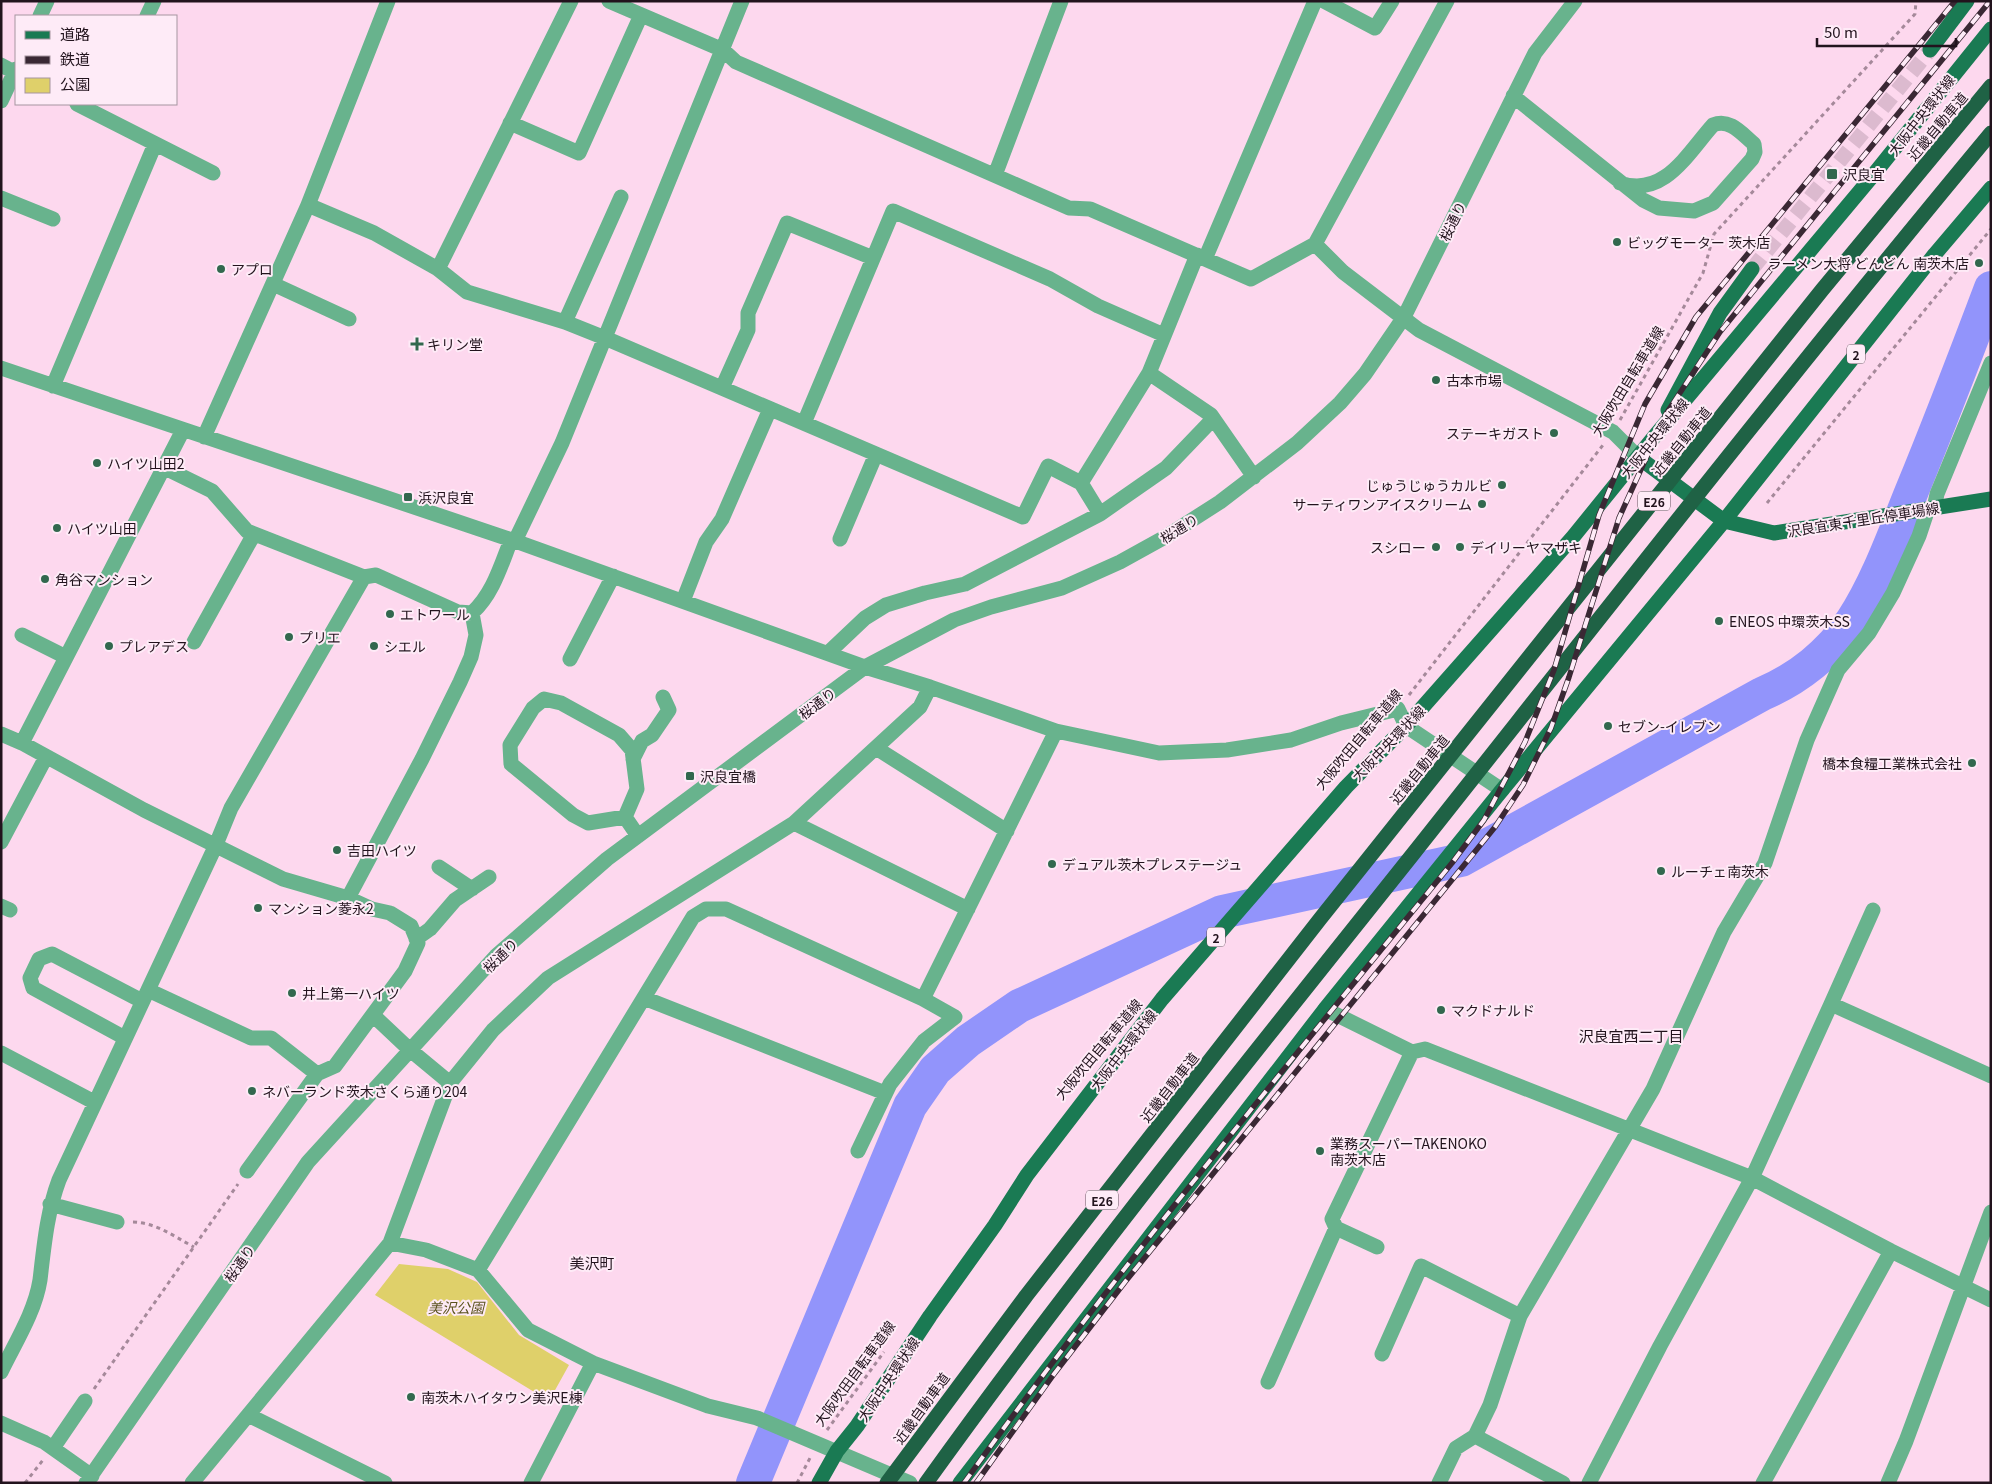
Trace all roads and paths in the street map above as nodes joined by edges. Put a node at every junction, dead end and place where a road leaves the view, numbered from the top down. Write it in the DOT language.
graph roads {
  1 [pos="46,1"];
  2 [pos="154,1"];
  3 [pos="388,1"];
  4 [pos="571,1"];
  5 [pos="610,1"];
  6 [pos="742,1"];
  7 [pos="1061,1"];
  8 [pos="1315,1"];
  9 [pos="1324,1"];
  10 [pos="1392,1"];
  11 [pos="1447,1"];
  12 [pos="1575,1"];
  13 [pos="1916,1"];
  14 [pos="1968,1"];
  15 [pos="40,15"];
  16 [pos="147,15"];
  17 [pos="641,15"];
  18 [pos="1991,29"];
  19 [pos="723,50"];
  20 [pos="1930,50"];
  21 [pos="12,70"];
  22 [pos="1991,86"];
  23 [pos="1513,96"];
  24 [pos="1,101"];
  25 [pos="80,105"];
  26 [pos="103,110"];
  27 [pos="510,123"];
  28 [pos="1991,133"];
  29 [pos="155,144"];
  30 [pos="213,173"];
  31 [pos="995,175"];
  32 [pos="1620,183"];
  33 [pos="1991,188"];
  34 [pos="622,197"];
  35 [pos="1,198"];
  36 [pos="308,205"];
  37 [pos="53,219"];
  38 [pos="1991,229"];
  39 [pos="1315,244"];
  40 [pos="1201,257"];
  41 [pos="873,258"];
  42 [pos="1752,268"];
  43 [pos="438,269"];
  44 [pos="273,284"];
  45 [pos="1404,317"];
  46 [pos="349,319"];
  47 [pos="565,322"];
  48 [pos="1164,335"];
  49 [pos="605,338"];
  50 [pos="1991,363"];
  51 [pos="1,368"];
  52 [pos="1149,373"];
  53 [pos="53,386"];
  54 [pos="722,388"];
  55 [pos="770,409"];
  56 [pos="1213,419"];
  57 [pos="804,423"];
  58 [pos="183,430"];
  59 [pos="1614,432"];
  60 [pos="204,437"];
  61 [pos="1654,437"];
  62 [pos="876,454"];
  63 [pos="1638,457"];
  64 [pos="163,467"];
  65 [pos="1254,477"];
  66 [pos="1082,483"];
  67 [pos="1991,499"];
  68 [pos="1767,503"];
  69 [pos="1927,509"];
  70 [pos="1100,514"];
  71 [pos="1724,521"];
  72 [pos="254,534"];
  73 [pos="840,539"];
  74 [pos="513,540"];
  75 [pos="613,576"];
  76 [pos="364,577"];
  77 [pos="683,601"];
  78 [pos="472,612"];
  79 [pos="22,635"];
  80 [pos="194,642"];
  81 [pos="828,653"];
  82 [pos="66,657"];
  83 [pos="570,659"];
  84 [pos="865,667"];
  85 [pos="930,687"];
  86 [pos="663,697"];
  87 [pos="1398,709"];
  88 [pos="1406,726"];
  89 [pos="1056,731"];
  90 [pos="1,734"];
  91 [pos="22,743"];
  92 [pos="876,748"];
  93 [pos="46,757"];
  94 [pos="633,759"];
  95 [pos="1502,790"];
  96 [pos="625,817"];
  97 [pos="794,823"];
  98 [pos="1007,831"];
  99 [pos="638,836"];
  100 [pos="1,842"];
  101 [pos="215,847"];
  102 [pos="439,867"];
  103 [pos="489,877"];
  104 [pos="472,889"];
  105 [pos="348,898"];
  106 [pos="968,909"];
  107 [pos="1873,910"];
  108 [pos="416,939"];
  109 [pos="145,995"];
  110 [pos="644,998"];
  111 [pos="923,999"];
  112 [pos="1831,1004"];
  113 [pos="1325,1009"];
  114 [pos="374,1016"];
  115 [pos="125,1038"];
  116 [pos="409,1050"];
  117 [pos="1412,1052"];
  118 [pos="1,1053"];
  119 [pos="316,1074"];
  120 [pos="1991,1076"];
  121 [pos="450,1083"];
  122 [pos="885,1093"];
  123 [pos="94,1102"];
  124 [pos="1629,1128"];
  125 [pos="858,1151"];
  126 [pos="247,1171"];
  127 [pos="1752,1178"];
  128 [pos="50,1204"];
  129 [pos="1991,1212"];
  130 [pos="117,1222"];
  131 [pos="1336,1228"];
  132 [pos="390,1243"];
  133 [pos="194,1247"];
  134 [pos="1377,1247"];
  135 [pos="1891,1251"];
  136 [pos="478,1270"];
  137 [pos="1963,1288"];
  138 [pos="1991,1300"];
  139 [pos="1520,1316"];
  140 [pos="887,1348"];
  141 [pos="1382,1354"];
  142 [pos="593,1363"];
  143 [pos="1,1372"];
  144 [pos="1268,1382"];
  145 [pos="85,1402"];
  146 [pos="248,1415"];
  147 [pos="1,1423"];
  148 [pos="1475,1436"];
  149 [pos="817,1443"];
  150 [pos="53,1448"];
  151 [pos="837,1451"];
  152 [pos="89,1479"];
  153 [pos="25,1483"];
  154 [pos="192,1483"];
  155 [pos="385,1483"];
  156 [pos="531,1483"];
  157 [pos="797,1483"];
  158 [pos="818,1483"];
  159 [pos="887,1483"];
  160 [pos="910,1483"];
  161 [pos="926,1483"];
  162 [pos="960,1483"];
  163 [pos="1439,1483"];
  164 [pos="1563,1483"];
  165 [pos="1589,1483"];
  166 [pos="1763,1483"];
  167 [pos="1888,1483"];
  1 -- 15 [label="street"];
  2 -- 16 [label="street"];
  3 -- 36 [label="street"];
  4 -- 27 [label="street"];
  5 -- 17 [label="street"];
  6 -- 19 [label="street"];
  7 -- 31 [label="street"];
  8 -- 40 [label="street"];
  9 -- 10 [label="street"];
  11 -- 39 [label="street"];
  12 -- 23 [label="street, 桜通り"];
  13 -- 59 [label="path, 大阪吹田自転車道線"];
  14 -- 20 [label="main road"];
  17 -- 19 [label="street"];
  17 -- 27 [label="street"];
  18 -- 61 [label="main road, 大阪中央環状線 / 2"];
  19 -- 31 [label="street"];
  19 -- 49 [label="street"];
  21 -- 24 [label="street"];
  22 -- 159 [label="highway, 近畿自動車道 / E26"];
  23 -- 32 [label="street"];
  23 -- 45 [label="street, 桜通り"];
  25 -- 26 [label="street"];
  26 -- 29 [label="street"];
  27 -- 43 [label="street"];
  28 -- 161 [label="highway, E26"];
  29 -- 30 [label="street"];
  29 -- 53 [label="street"];
  31 -- 40 [label="street"];
  32 -- 32 [label="street"];
  33 -- 71 [label="main road, 2"];
  34 -- 47 [label="street"];
  35 -- 37 [label="street"];
  36 -- 43 [label="street"];
  36 -- 44 [label="street"];
  38 -- 68 [label="path"];
  39 -- 40 [label="street"];
  39 -- 45 [label="street"];
  40 -- 48 [label="street"];
  41 -- 48 [label="street"];
  41 -- 54 [label="street"];
  41 -- 57 [label="street"];
  42 -- 61 [label="main road, 2"];
  43 -- 47 [label="street"];
  44 -- 46 [label="street"];
  44 -- 60 [label="street"];
  45 -- 59 [label="street"];
  45 -- 65 [label="street, 桜通り"];
  47 -- 49 [label="street"];
  48 -- 52 [label="street"];
  49 -- 54 [label="street"];
  49 -- 74 [label="street"];
  50 -- 69 [label="street"];
  51 -- 53 [label="street"];
  52 -- 56 [label="street"];
  52 -- 66 [label="street"];
  53 -- 58 [label="street"];
  54 -- 55 [label="street"];
  55 -- 57 [label="street"];
  55 -- 77 [label="street"];
  56 -- 65 [label="street"];
  56 -- 70 [label="street"];
  57 -- 62 [label="street"];
  58 -- 60 [label="street"];
  58 -- 64 [label="street"];
  59 -- 63 [label="street"];
  59 -- 87 [label="path, 大阪吹田自転車道線"];
  60 -- 74 [label="street"];
  61 -- 63 [label="main road, 大阪中央環状線 / 2"];
  62 -- 66 [label="street"];
  62 -- 73 [label="street"];
  63 -- 71 [label="main road, 沢良宜東千里丘停車場線"];
  63 -- 88 [label="main road, 大阪中央環状線 / 2"];
  64 -- 72 [label="street"];
  64 -- 82 [label="street"];
  65 -- 84 [label="street, 桜通り"];
  66 -- 70 [label="street"];
  67 -- 69 [label="main road, 沢良宜東千里丘停車場線"];
  69 -- 71 [label="main road, 沢良宜東千里丘停車場線"];
  69 -- 124 [label="street"];
  70 -- 81 [label="street"];
  71 -- 95 [label="main road, 2"];
  72 -- 76 [label="street"];
  72 -- 80 [label="street"];
  74 -- 75 [label="street"];
  74 -- 78 [label="street"];
  75 -- 77 [label="street"];
  75 -- 83 [label="street"];
  76 -- 78 [label="street"];
  76 -- 101 [label="street"];
  77 -- 81 [label="street"];
  78 -- 105 [label="street"];
  79 -- 82 [label="street"];
  81 -- 84 [label="street"];
  82 -- 91 [label="street"];
  84 -- 85 [label="street"];
  84 -- 99 [label="street, 桜通り"];
  85 -- 89 [label="street"];
  85 -- 92 [label="street"];
  86 -- 94 [label="street"];
  87 -- 88 [label="street"];
  87 -- 89 [label="street"];
  88 -- 95 [label="street"];
  88 -- 151 [label="main road, 大阪中央環状線 / 2"];
  89 -- 98 [label="street"];
  90 -- 91 [label="street"];
  91 -- 93 [label="street"];
  92 -- 97 [label="street"];
  92 -- 98 [label="street"];
  93 -- 100 [label="street"];
  93 -- 101 [label="street"];
  94 -- 96 [label="street"];
  94 -- 96 [label="street"];
  95 -- 113 [label="main road, 2"];
  96 -- 99 [label="street"];
  97 -- 106 [label="street"];
  97 -- 121 [label="street"];
  98 -- 106 [label="street"];
  99 -- 116 [label="street, 桜通り"];
  101 -- 105 [label="street"];
  101 -- 109 [label="street"];
  102 -- 104 [label="street"];
  103 -- 104 [label="street"];
  104 -- 108 [label="street"];
  105 -- 108 [label="street"];
  106 -- 111 [label="street"];
  107 -- 112 [label="street"];
  108 -- 114 [label="street"];
  109 -- 115 [label="street"];
  109 -- 115 [label="street"];
  109 -- 119 [label="street"];
  110 -- 111 [label="street"];
  110 -- 122 [label="street"];
  110 -- 136 [label="street"];
  111 -- 122 [label="street"];
  112 -- 120 [label="street"];
  112 -- 127 [label="street"];
  113 -- 117 [label="street"];
  113 -- 162 [label="main road, 2"];
  114 -- 116 [label="street"];
  114 -- 119 [label="street"];
  115 -- 123 [label="street"];
  116 -- 121 [label="street"];
  116 -- 152 [label="street, 桜通り"];
  117 -- 124 [label="street"];
  117 -- 131 [label="street"];
  118 -- 123 [label="street"];
  119 -- 126 [label="street"];
  121 -- 132 [label="street"];
  122 -- 125 [label="street"];
  123 -- 128 [label="street"];
  124 -- 127 [label="street"];
  124 -- 139 [label="street"];
  126 -- 133 [label="path"];
  127 -- 135 [label="street"];
  127 -- 165 [label="street"];
  128 -- 130 [label="street"];
  128 -- 143 [label="street"];
  129 -- 137 [label="street"];
  130 -- 133 [label="path"];
  131 -- 134 [label="street"];
  131 -- 144 [label="street"];
  132 -- 136 [label="street"];
  132 -- 146 [label="street"];
  133 -- 145 [label="path"];
  135 -- 137 [label="street"];
  135 -- 166 [label="street"];
  136 -- 142 [label="street"];
  137 -- 138 [label="street"];
  137 -- 167 [label="street"];
  139 -- 141 [label="street"];
  139 -- 148 [label="street"];
  140 -- 149 [label="path, 大阪吹田自転車道線"];
  142 -- 149 [label="street"];
  142 -- 156 [label="street"];
  145 -- 150 [label="street"];
  146 -- 154 [label="street"];
  146 -- 155 [label="street"];
  147 -- 150 [label="street"];
  148 -- 163 [label="street"];
  148 -- 164 [label="street"];
  149 -- 151 [label="street"];
  149 -- 157 [label="path, 大阪吹田自転車道線"];
  150 -- 152 [label="street"];
  150 -- 153 [label="path"];
  151 -- 158 [label="main road, 大阪中央環状線 / 2"];
  151 -- 160 [label="street"];
}
